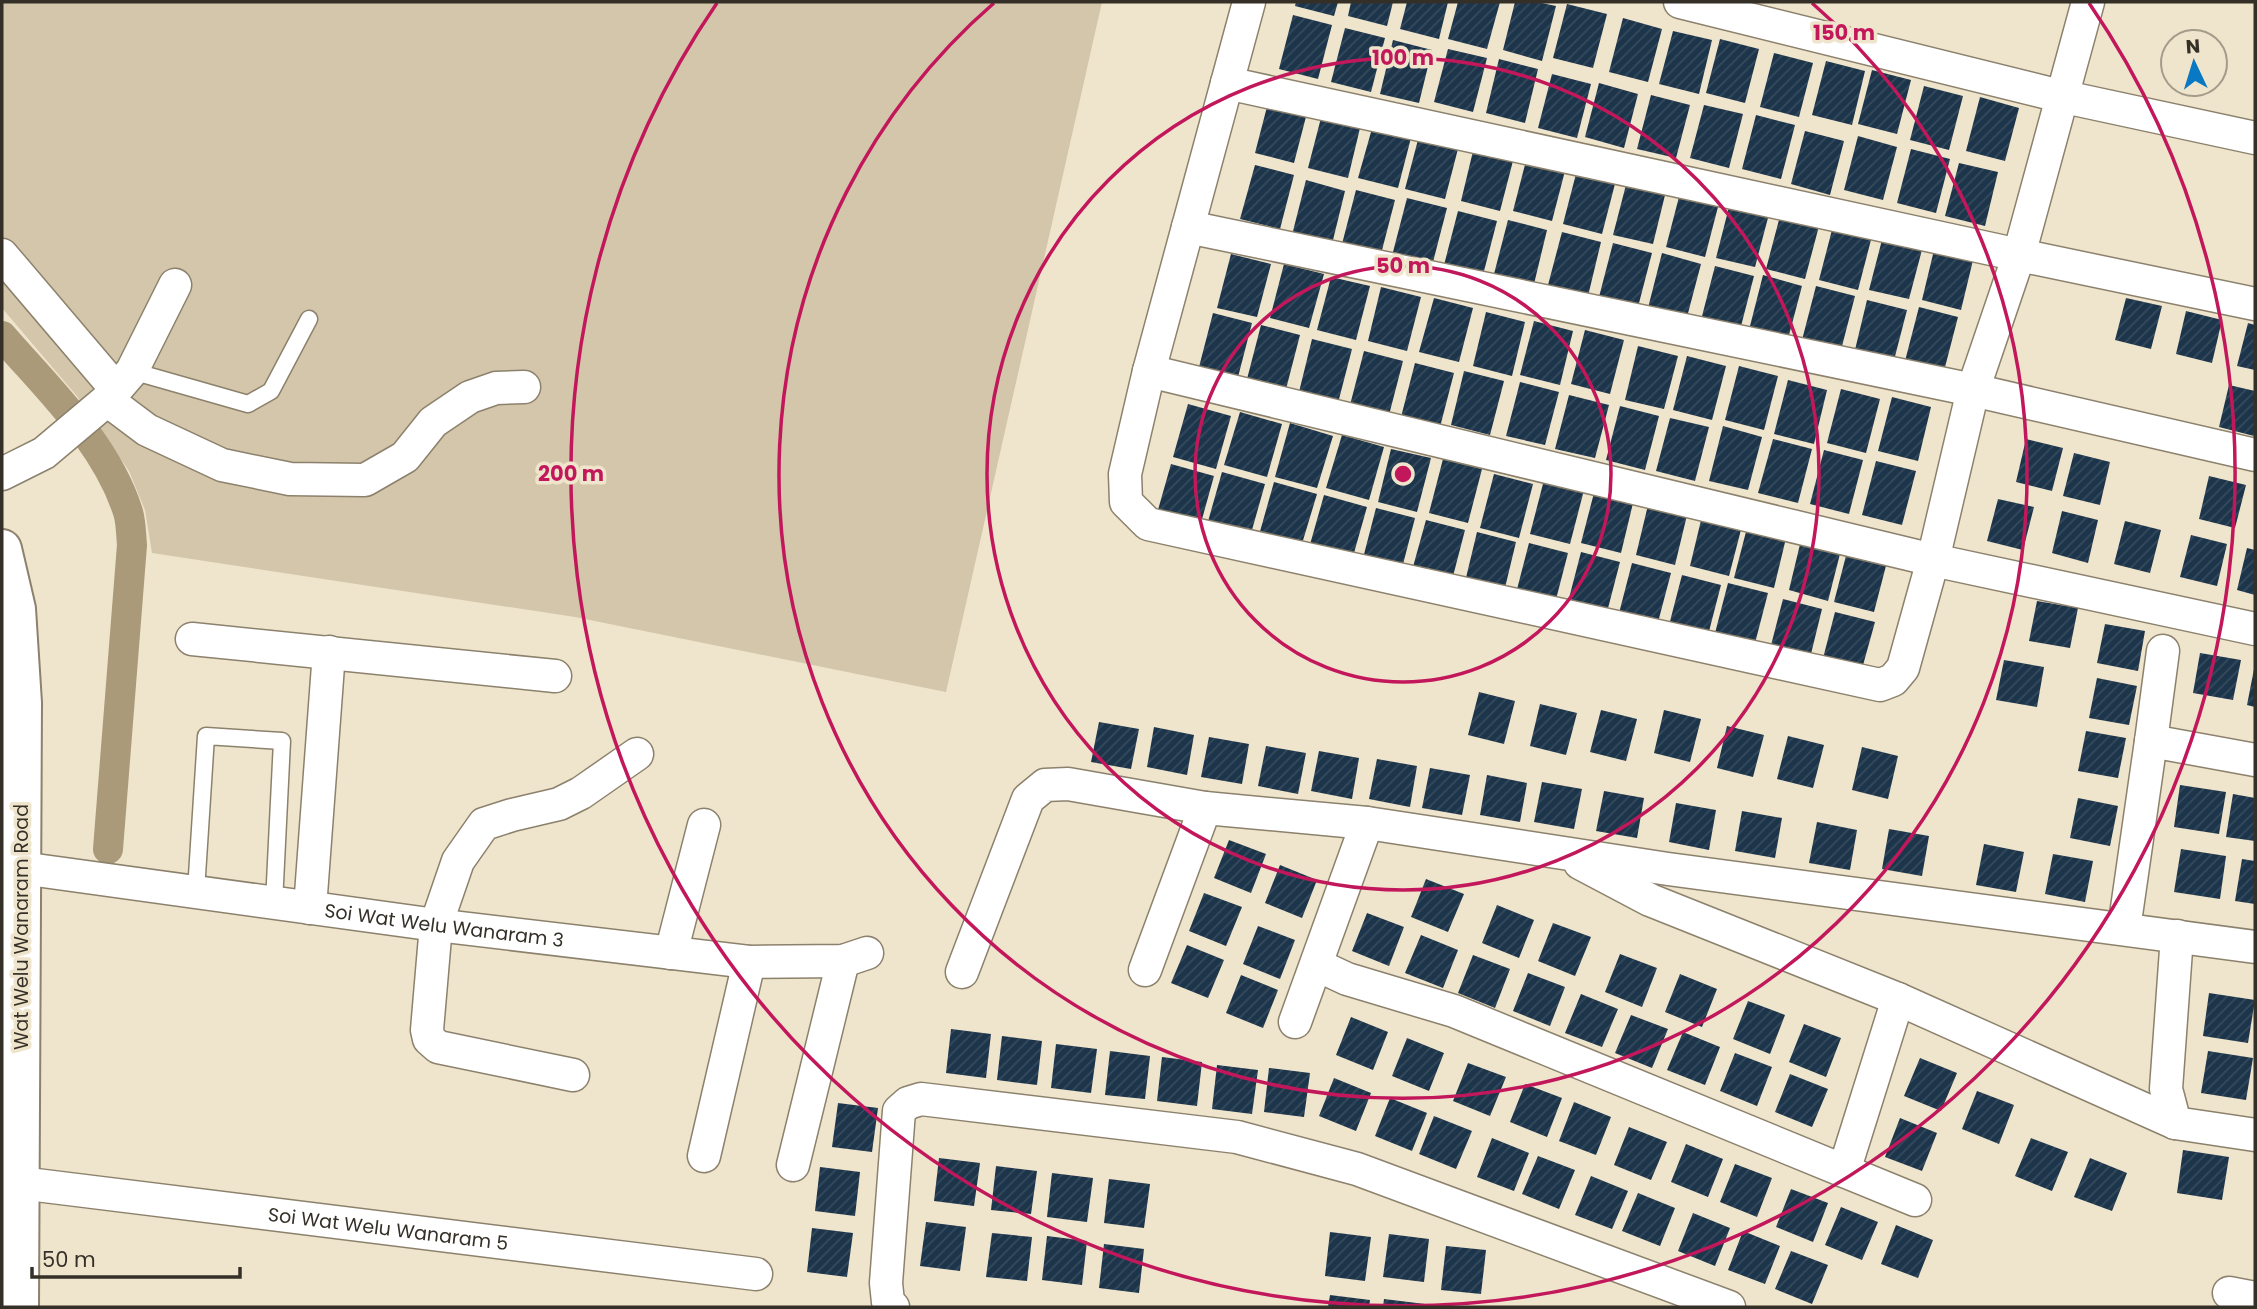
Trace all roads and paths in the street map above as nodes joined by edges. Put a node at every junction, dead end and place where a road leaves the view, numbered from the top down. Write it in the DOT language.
graph roads {
  1 [pos="1249,2"];
  2 [pos="1680,2"];
  3 [pos="2088,2"];
  4 [pos="1227,83"];
  5 [pos="2060,96"];
  6 [pos="2255,138"];
  7 [pos="1188,227"];
  8 [pos="2,255"];
  9 [pos="2019,255"];
  10 [pos="175,285"];
  11 [pos="2255,304"];
  12 [pos="309,319"];
  13 [pos="1149,372"];
  14 [pos="524,387"];
  15 [pos="1973,390"];
  16 [pos="113,392"];
  17 [pos="2255,455"];
  18 [pos="2,474"];
  19 [pos="2,549"];
  20 [pos="1934,560"];
  21 [pos="2255,629"];
  22 [pos="192,639"];
  23 [pos="2163,651"];
  24 [pos="329,652"];
  25 [pos="555,676"];
  26 [pos="2151,741"];
  27 [pos="637,754"];
  28 [pos="2255,760"];
  29 [pos="1205,808"];
  30 [pos="1367,823"];
  31 [pos="704,825"];
  32 [pos="1561,852"];
  33 [pos="21,868"];
  34 [pos="196,891"];
  35 [pos="274,903"];
  36 [pos="310,908"];
  37 [pos="436,925"];
  38 [pos="2124,929"];
  39 [pos="2177,936"];
  40 [pos="2255,947"];
  41 [pos="671,953"];
  42 [pos="749,962"];
  43 [pos="1317,965"];
  44 [pos="1145,970"];
  45 [pos="962,972"];
  46 [pos="1898,999"];
  47 [pos="11,1009"];
  48 [pos="1295,1022"];
  49 [pos="573,1075"];
  50 [pos="2175,1123"];
  51 [pos="2255,1135"];
  52 [pos="704,1156"];
  53 [pos="793,1165"];
  54 [pos="1844,1171"];
  55 [pos="20,1183"];
  56 [pos="1915,1200"];
  57 [pos="756,1274"];
  58 [pos="13,1301"];
  59 [pos="893,1307"];
  60 [pos="1729,1307"];
  1 -- 4 [label="street"];
  2 -- 5 [label="street"];
  3 -- 5 [label="street"];
  4 -- 7 [label="street"];
  4 -- 9 [label="street"];
  5 -- 6 [label="street"];
  5 -- 9 [label="street"];
  7 -- 13 [label="street"];
  7 -- 15 [label="street"];
  8 -- 16 [label="street"];
  9 -- 11 [label="street"];
  9 -- 15 [label="street"];
  10 -- 16 [label="street"];
  12 -- 16 [label="lane"];
  13 -- 20 [label="street"];
  13 -- 20 [label="street"];
  14 -- 16 [label="street"];
  15 -- 17 [label="street"];
  15 -- 20 [label="street"];
  16 -- 18 [label="street"];
  19 -- 33 [label="street, Wat Welu Wanaram Road"];
  20 -- 21 [label="street"];
  22 -- 24 [label="street"];
  23 -- 26 [label="street"];
  24 -- 25 [label="street"];
  24 -- 36 [label="street"];
  26 -- 28 [label="street"];
  26 -- 38 [label="street"];
  27 -- 37 [label="street"];
  29 -- 30 [label="street"];
  29 -- 44 [label="street"];
  29 -- 45 [label="street"];
  30 -- 32 [label="street"];
  30 -- 43 [label="street"];
  31 -- 41 [label="street"];
  32 -- 38 [label="street"];
  32 -- 46 [label="street"];
  33 -- 34 [label="street, Soi Wat Welu Wanaram 3"];
  33 -- 47 [label="street, Wat Welu Wanaram Road"];
  34 -- 35 [label="street, Soi Wat Welu Wanaram 3"];
  34 -- 35 [label="lane"];
  35 -- 36 [label="street, Soi Wat Welu Wanaram 3"];
  36 -- 37 [label="street, Soi Wat Welu Wanaram 3"];
  37 -- 41 [label="street, Soi Wat Welu Wanaram 3"];
  37 -- 49 [label="street"];
  38 -- 39 [label="street"];
  39 -- 40 [label="street"];
  39 -- 50 [label="street"];
  41 -- 42 [label="street, Soi Wat Welu Wanaram 3"];
  42 -- 52 [label="street"];
  42 -- 53 [label="street, Soi Wat Welu Wanaram 3"];
  43 -- 48 [label="street"];
  43 -- 54 [label="street"];
  46 -- 50 [label="street"];
  46 -- 54 [label="street"];
  47 -- 55 [label="street, Wat Welu Wanaram Road"];
  50 -- 51 [label="street"];
  54 -- 56 [label="street"];
  55 -- 57 [label="street, Soi Wat Welu Wanaram 5"];
  55 -- 58 [label="street, Wat Welu Wanaram Road"];
  59 -- 60 [label="street"];
}
